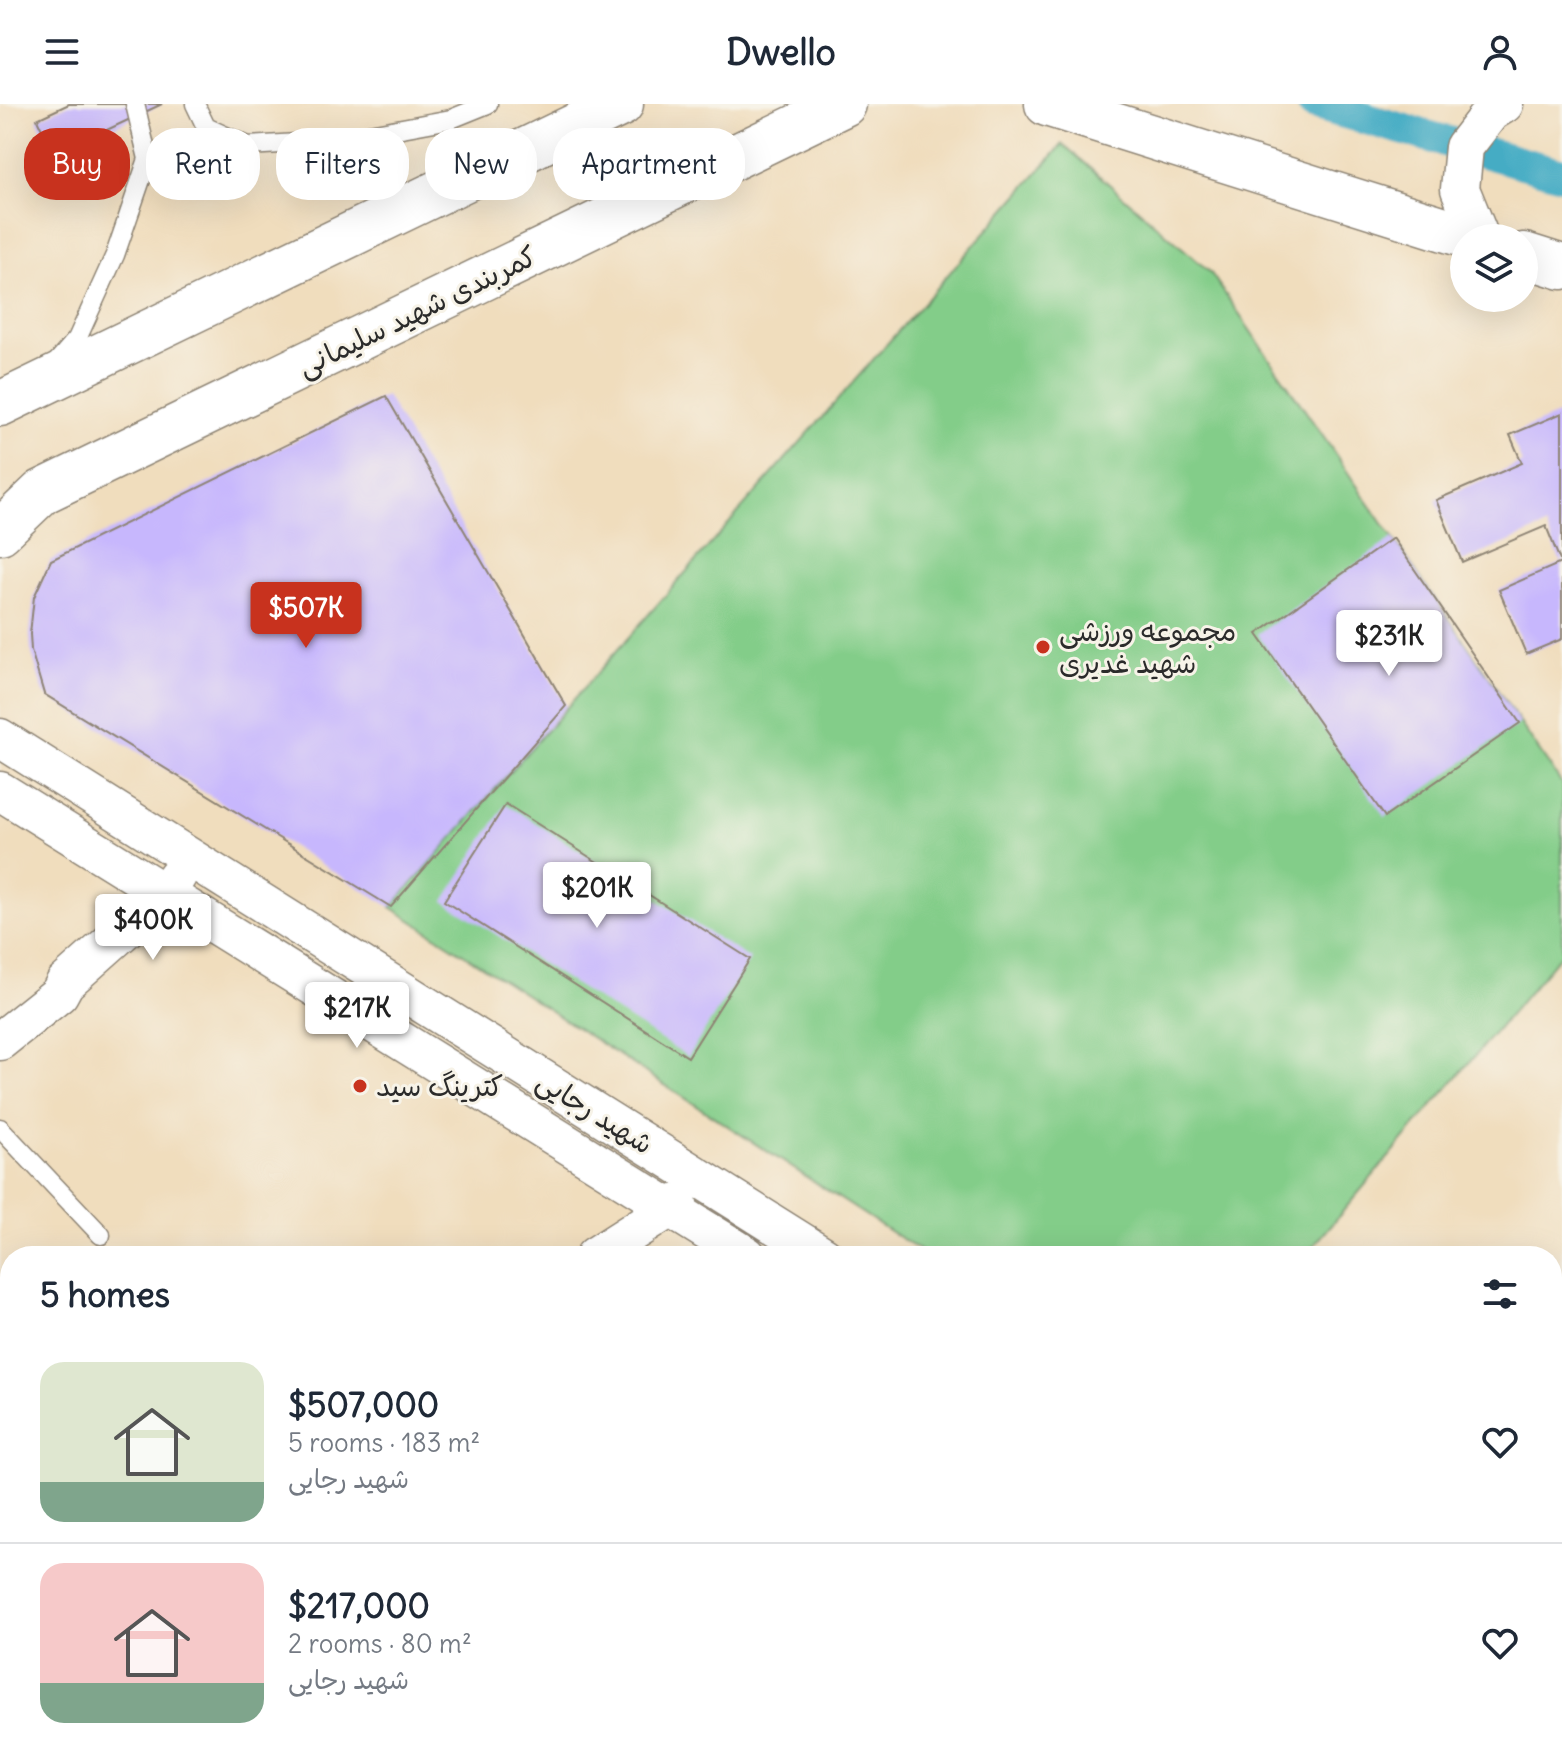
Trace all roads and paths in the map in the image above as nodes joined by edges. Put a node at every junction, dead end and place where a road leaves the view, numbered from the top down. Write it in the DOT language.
graph roads {
  1 [pos="135,104"];
  2 [pos="195,104"];
  3 [pos="488,104"];
  4 [pos="621,104"];
  5 [pos="844,104"];
  6 [pos="1047,104"];
  7 [pos="1504,104"];
  8 [pos="1474,224"];
  9 [pos="1450,231"];
  10 [pos="1538,259"];
  11 [pos="1562,267"];
  12 [pos="18,396"];
  13 [pos="0,532"];
  14 [pos="0,738"];
  15 [pos="0,791"];
  16 [pos="195,860"];
  17 [pos="170,897"];
  18 [pos="0,1041"];
  19 [pos="0,1128"];
  20 [pos="674,1205"];
  21 [pos="101,1235"];
  22 [pos="610,1246"];
  23 [pos="733,1246"];
  24 [pos="808,1246"];
  1 -- 12 [label="lane"];
  2 -- 3 [label="lane"];
  4 -- 12 [label="main road"];
  5 -- 13 [label="main road, کمربندی شهید سلیمانی"];
  6 -- 9 [label="main road"];
  7 -- 8 [label="street"];
  10 -- 11 [label="main road"];
  14 -- 16 [label="street, شهید رجایی"];
  15 -- 17 [label="street, شهید رجایی"];
  16 -- 17 [label="street"];
  16 -- 24 [label="street, شهید رجایی"];
  17 -- 18 [label="street"];
  17 -- 20 [label="street, شهید رجایی"];
  19 -- 21 [label="lane"];
  20 -- 22 [label="street"];
  20 -- 23 [label="street, شهید رجایی"];
}
